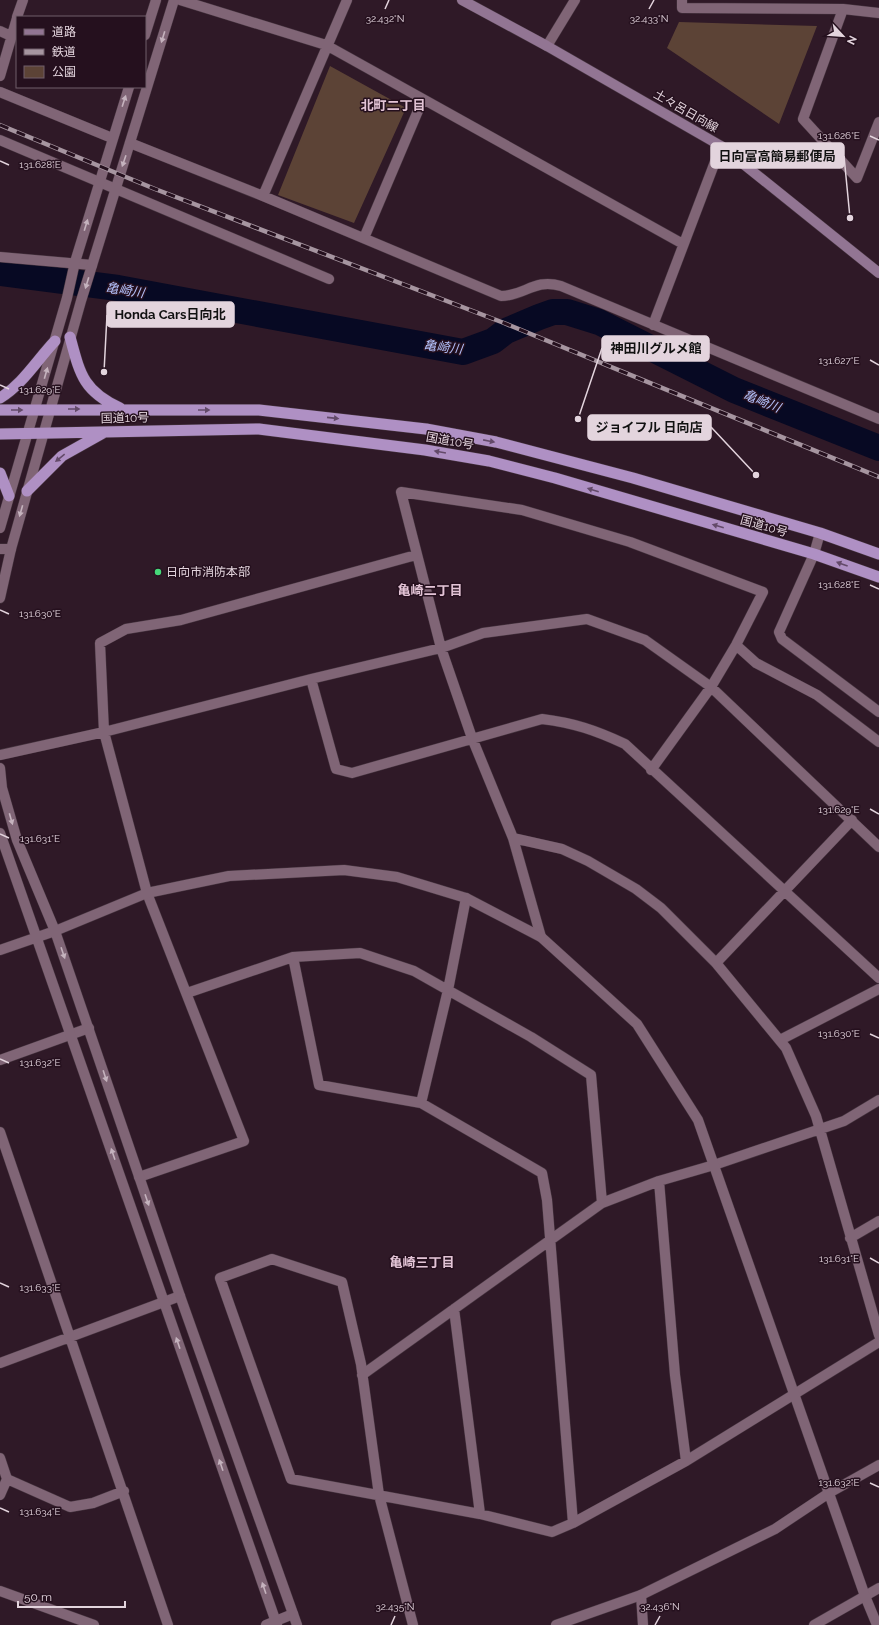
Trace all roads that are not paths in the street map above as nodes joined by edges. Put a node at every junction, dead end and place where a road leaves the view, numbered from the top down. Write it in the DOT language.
graph roads {
  1 [pos="22,0"];
  2 [pos="156,0"];
  3 [pos="174,0"];
  4 [pos="180,0"];
  5 [pos="347,0"];
  6 [pos="462,0"];
  7 [pos="575,0"];
  8 [pos="682,0"];
  9 [pos="843,8"];
  10 [pos="879,13"];
  11 [pos="17,16"];
  12 [pos="16,21"];
  13 [pos="0,31"];
  14 [pos="146,32"];
  15 [pos="12,36"];
  16 [pos="326,45"];
  17 [pos="547,46"];
  18 [pos="0,76"];
  19 [pos="128,88"];
  20 [pos="0,92"];
  21 [pos="423,99"];
  22 [pos="879,122"];
  23 [pos="112,138"];
  24 [pos="0,140"];
  25 [pos="130,143"];
  26 [pos="721,146"];
  27 [pos="99,181"];
  28 [pos="115,187"];
  29 [pos="263,196"];
  30 [pos="364,238"];
  31 [pos="684,244"];
  32 [pos="0,256"];
  33 [pos="75,262"];
  34 [pos="92,264"];
  35 [pos="879,272"];
  36 [pos="329,279"];
  37 [pos="653,325"];
  38 [pos="70,337"];
  39 [pos="55,341"];
  40 [pos="0,398"];
  41 [pos="50,409"];
  42 [pos="123,409"];
  43 [pos="0,410"];
  44 [pos="35,410"];
  45 [pos="879,419"];
  46 [pos="43,432"];
  47 [pos="106,432"];
  48 [pos="0,434"];
  49 [pos="28,434"];
  50 [pos="0,473"];
  51 [pos="27,491"];
  52 [pos="9,496"];
  53 [pos="0,528"];
  54 [pos="820,533"];
  55 [pos="0,549"];
  56 [pos="11,549"];
  57 [pos="814,554"];
  58 [pos="879,554"];
  59 [pos="416,555"];
  60 [pos="879,577"];
  61 [pos="0,598"];
  62 [pos="736,645"];
  63 [pos="441,648"];
  64 [pos="311,679"];
  65 [pos="711,687"];
  66 [pos="879,712"];
  67 [pos="104,732"];
  68 [pos="472,738"];
  69 [pos="879,742"];
  70 [pos="0,755"];
  71 [pos="0,768"];
  72 [pos="651,770"];
  73 [pos="852,820"];
  74 [pos="0,833"];
  75 [pos="512,838"];
  76 [pos="17,840"];
  77 [pos="2,845"];
  78 [pos="879,847"];
  79 [pos="785,890"];
  80 [pos="147,893"];
  81 [pos="466,898"];
  82 [pos="55,931"];
  83 [pos="37,937"];
  84 [pos="541,937"];
  85 [pos="0,950"];
  86 [pos="293,957"];
  87 [pos="716,963"];
  88 [pos="879,978"];
  89 [pos="879,988"];
  90 [pos="448,990"];
  91 [pos="187,993"];
  92 [pos="89,1028"];
  93 [pos="71,1035"];
  94 [pos="780,1040"];
  95 [pos="0,1060"];
  96 [pos="879,1100"];
  97 [pos="421,1103"];
  98 [pos="818,1129"];
  99 [pos="0,1132"];
  100 [pos="714,1165"];
  101 [pos="139,1177"];
  102 [pos="659,1181"];
  103 [pos="602,1203"];
  104 [pos="879,1221"];
  105 [pos="850,1238"];
  106 [pos="549,1241"];
  107 [pos="180,1296"];
  108 [pos="164,1302"];
  109 [pos="454,1310"];
  110 [pos="879,1335"];
  111 [pos="71,1337"];
  112 [pos="879,1342"];
  113 [pos="0,1363"];
  114 [pos="362,1375"];
  115 [pos="795,1394"];
  116 [pos="0,1458"];
  117 [pos="686,1460"];
  118 [pos="879,1465"];
  119 [pos="7,1480"];
  120 [pos="124,1492"];
  121 [pos="829,1493"];
  122 [pos="0,1495"];
  123 [pos="379,1495"];
  124 [pos="480,1514"];
  125 [pos="573,1523"];
  126 [pos="879,1588"];
  127 [pos="0,1591"];
  128 [pos="641,1595"];
  129 [pos="866,1596"];
  130 [pos="293,1614"];
  131 [pos="276,1623"];
  132 [pos="94,1625"];
  133 [pos="168,1625"];
  134 [pos="266,1625"];
  135 [pos="297,1625"];
  136 [pos="413,1625"];
  137 [pos="556,1625"];
  138 [pos="643,1625"];
  139 [pos="814,1625"];
  140 [pos="878,1625"];
  1 -- 11 [label="street"];
  2 -- 14 [label="street"];
  3 -- 25 [label="street, one-way"];
  4 -- 16 [label="street"];
  5 -- 16 [label="street"];
  6 -- 17 [label="main road, 土々呂日向線"];
  7 -- 17 [label="street"];
  8 -- 9 [label="street"];
  9 -- 10 [label="street"];
  9 -- 22 [label="street"];
  12 -- 15 [label="street"];
  13 -- 15 [label="street"];
  15 -- 18 [label="street"];
  16 -- 21 [label="street"];
  16 -- 29 [label="street"];
  17 -- 26 [label="main road, 土々呂日向線"];
  23 -- 19 [label="street, one-way"];
  20 -- 23 [label="street"];
  21 -- 30 [label="street"];
  21 -- 31 [label="street"];
  23 -- 27 [label="street"];
  24 -- 27 [label="street"];
  25 -- 28 [label="street, one-way"];
  25 -- 29 [label="street"];
  26 -- 31 [label="street"];
  26 -- 35 [label="main road, 土々呂日向線"];
  27 -- 28 [label="street"];
  33 -- 27 [label="street, one-way"];
  28 -- 34 [label="street"];
  28 -- 36 [label="street"];
  29 -- 30 [label="street"];
  30 -- 37 [label="street"];
  31 -- 37 [label="street"];
  32 -- 33 [label="street"];
  33 -- 34 [label="street"];
  33 -- 39 [label="street"];
  34 -- 38 [label="street, one-way"];
  37 -- 45 [label="street"];
  38 -- 41 [label="street"];
  38 -- 42 [label="highway"];
  39 -- 40 [label="highway"];
  44 -- 39 [label="street, one-way"];
  41 -- 42 [label="highway, 国道10号, one-way"];
  41 -- 44 [label="highway, 国道10号"];
  41 -- 46 [label="street"];
  42 -- 54 [label="highway, 国道10号, one-way"];
  43 -- 44 [label="highway, 国道10号, one-way"];
  44 -- 49 [label="street"];
  46 -- 47 [label="highway, 国道10号"];
  46 -- 49 [label="highway, 国道10号"];
  46 -- 51 [label="street"];
  47 -- 51 [label="highway, one-way"];
  57 -- 47 [label="highway, 国道10号, one-way"];
  48 -- 49 [label="highway, 国道10号"];
  49 -- 52 [label="street"];
  50 -- 52 [label="highway"];
  51 -- 56 [label="street, one-way"];
  52 -- 53 [label="street"];
  54 -- 57 [label="street"];
  54 -- 58 [label="highway, 国道10号"];
  55 -- 56 [label="street"];
  56 -- 61 [label="street"];
  60 -- 57 [label="highway, 国道10号, one-way"];
  57 -- 66 [label="street"];
  59 -- 62 [label="street"];
  59 -- 63 [label="street"];
  59 -- 67 [label="street"];
  62 -- 65 [label="street"];
  62 -- 69 [label="street"];
  63 -- 64 [label="street"];
  63 -- 65 [label="street"];
  63 -- 68 [label="street"];
  64 -- 67 [label="street"];
  64 -- 68 [label="street"];
  65 -- 72 [label="street"];
  65 -- 73 [label="street"];
  67 -- 70 [label="street"];
  67 -- 80 [label="street"];
  68 -- 72 [label="street"];
  68 -- 75 [label="street"];
  71 -- 76 [label="street, one-way"];
  72 -- 79 [label="street"];
  73 -- 78 [label="street"];
  73 -- 79 [label="street"];
  74 -- 77 [label="street"];
  75 -- 84 [label="street"];
  75 -- 87 [label="street"];
  76 -- 77 [label="street"];
  76 -- 82 [label="street"];
  77 -- 83 [label="street"];
  79 -- 87 [label="street"];
  79 -- 88 [label="street"];
  80 -- 81 [label="street"];
  80 -- 82 [label="street"];
  80 -- 91 [label="street"];
  81 -- 84 [label="street"];
  81 -- 90 [label="street"];
  82 -- 83 [label="street"];
  82 -- 92 [label="street, one-way"];
  83 -- 85 [label="street"];
  83 -- 93 [label="street"];
  84 -- 100 [label="street"];
  86 -- 90 [label="street"];
  86 -- 91 [label="street"];
  86 -- 97 [label="street"];
  87 -- 94 [label="street"];
  89 -- 94 [label="street"];
  90 -- 97 [label="street"];
  90 -- 103 [label="street"];
  91 -- 101 [label="street"];
  92 -- 93 [label="street"];
  92 -- 101 [label="street, one-way"];
  93 -- 95 [label="street"];
  108 -- 93 [label="street, one-way"];
  94 -- 98 [label="street"];
  96 -- 98 [label="street"];
  97 -- 106 [label="street"];
  98 -- 100 [label="street"];
  98 -- 105 [label="street"];
  99 -- 111 [label="street"];
  100 -- 102 [label="street"];
  100 -- 115 [label="street"];
  101 -- 107 [label="street, one-way"];
  102 -- 103 [label="street"];
  102 -- 117 [label="street"];
  103 -- 106 [label="street"];
  104 -- 105 [label="street"];
  105 -- 110 [label="street"];
  106 -- 109 [label="street"];
  106 -- 125 [label="street"];
  107 -- 108 [label="street"];
  107 -- 130 [label="street"];
  108 -- 111 [label="street"];
  131 -- 108 [label="street, one-way"];
  109 -- 114 [label="street"];
  109 -- 124 [label="street"];
  111 -- 113 [label="street"];
  111 -- 120 [label="street"];
  112 -- 115 [label="street"];
  114 -- 123 [label="street"];
  114 -- 123 [label="street"];
  115 -- 117 [label="street"];
  115 -- 121 [label="street"];
  116 -- 119 [label="street"];
  117 -- 125 [label="street"];
  118 -- 121 [label="street"];
  119 -- 120 [label="street"];
  119 -- 122 [label="street"];
  120 -- 133 [label="street"];
  121 -- 128 [label="street"];
  121 -- 129 [label="street"];
  123 -- 124 [label="street"];
  123 -- 136 [label="street"];
  124 -- 125 [label="street"];
  126 -- 129 [label="street"];
  127 -- 132 [label="street"];
  128 -- 137 [label="street"];
  128 -- 138 [label="street"];
  129 -- 139 [label="street"];
  129 -- 140 [label="street"];
  130 -- 131 [label="street"];
  130 -- 135 [label="street"];
  131 -- 134 [label="street"];
}
